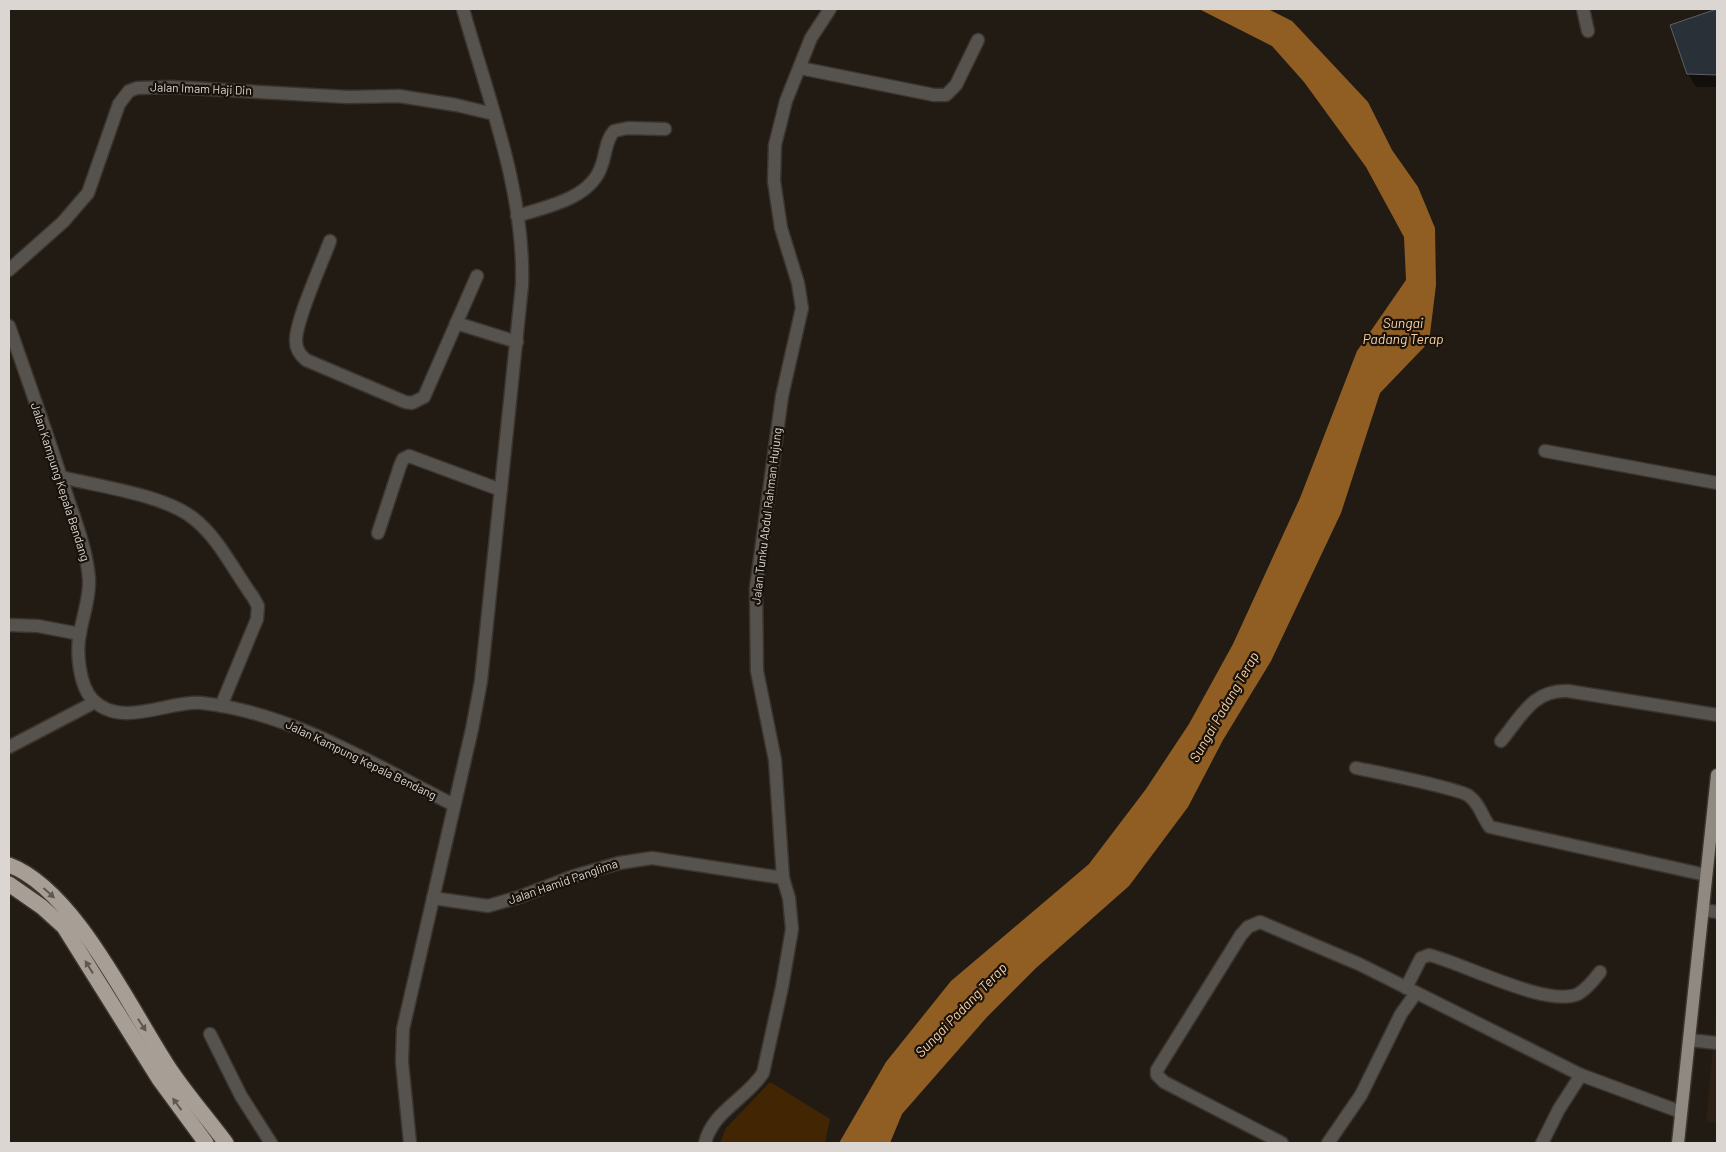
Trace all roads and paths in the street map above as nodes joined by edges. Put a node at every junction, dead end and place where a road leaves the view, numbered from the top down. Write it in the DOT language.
graph roads {
  1 [pos="463,9"];
  2 [pos="830,9"];
  3 [pos="1583,9"];
  4 [pos="1588,31"];
  5 [pos="978,40"];
  6 [pos="800,68"];
  7 [pos="494,114"];
  8 [pos="665,129"];
  9 [pos="517,216"];
  10 [pos="330,242"];
  11 [pos="9,270"];
  12 [pos="477,276"];
  13 [pos="456,323"];
  14 [pos="9,326"];
  15 [pos="517,342"];
  16 [pos="1545,452"];
  17 [pos="62,477"];
  18 [pos="1717,483"];
  19 [pos="501,490"];
  20 [pos="378,533"];
  21 [pos="9,625"];
  22 [pos="80,634"];
  23 [pos="95,702"];
  24 [pos="221,706"];
  25 [pos="1717,715"];
  26 [pos="1501,741"];
  27 [pos="9,747"];
  28 [pos="1356,768"];
  29 [pos="1717,777"];
  30 [pos="454,806"];
  31 [pos="9,865"];
  32 [pos="1706,875"];
  33 [pos="783,878"];
  34 [pos="9,884"];
  35 [pos="433,898"];
  36 [pos="1703,910"];
  37 [pos="1717,912"];
  38 [pos="1600,972"];
  39 [pos="1411,990"];
  40 [pos="210,1034"];
  41 [pos="1689,1040"];
  42 [pos="1717,1043"];
  43 [pos="1581,1075"];
  44 [pos="1681,1112"];
  45 [pos="206,1143"];
  46 [pos="226,1143"];
  47 [pos="272,1143"];
  48 [pos="410,1143"];
  49 [pos="705,1143"];
  50 [pos="1282,1143"];
  51 [pos="1328,1143"];
  52 [pos="1542,1143"];
  53 [pos="1678,1143"];
  1 -- 7 [label="street"];
  2 -- 6 [label="street, Jalan Tunku Abdul Rahman Hujung"];
  3 -- 4 [label="street"];
  5 -- 6 [label="street"];
  6 -- 33 [label="street, Jalan Tunku Abdul Rahman Hujung"];
  7 -- 9 [label="street"];
  7 -- 11 [label="street, Jalan Imam Haji Din"];
  8 -- 9 [label="street"];
  9 -- 15 [label="street"];
  10 -- 13 [label="street"];
  12 -- 13 [label="street"];
  13 -- 15 [label="street"];
  14 -- 17 [label="street, Jalan Kampung Kepala Bendang"];
  15 -- 19 [label="street"];
  16 -- 18 [label="street"];
  17 -- 22 [label="street, Jalan Kampung Kepala Bendang"];
  17 -- 24 [label="street"];
  19 -- 20 [label="street"];
  19 -- 30 [label="street"];
  21 -- 22 [label="street"];
  22 -- 23 [label="street, Jalan Kampung Kepala Bendang"];
  23 -- 24 [label="street, Jalan Kampung Kepala Bendang"];
  23 -- 27 [label="street"];
  24 -- 30 [label="street, Jalan Kampung Kepala Bendang"];
  25 -- 26 [label="street"];
  28 -- 32 [label="street"];
  29 -- 32 [label="main road"];
  30 -- 35 [label="street"];
  31 -- 46 [label="highway, one-way"];
  32 -- 36 [label="main road"];
  33 -- 35 [label="street, Jalan Hamid Panglima"];
  33 -- 49 [label="street, Jalan Tunku Abdul Rahman Hujung"];
  45 -- 34 [label="highway, one-way"];
  35 -- 48 [label="street"];
  36 -- 37 [label="street"];
  36 -- 41 [label="main road"];
  38 -- 39 [label="street"];
  39 -- 43 [label="street"];
  39 -- 50 [label="street"];
  39 -- 51 [label="street"];
  40 -- 47 [label="street"];
  41 -- 42 [label="street"];
  41 -- 44 [label="main road"];
  43 -- 44 [label="street"];
  43 -- 52 [label="street"];
  44 -- 53 [label="main road"];
}
